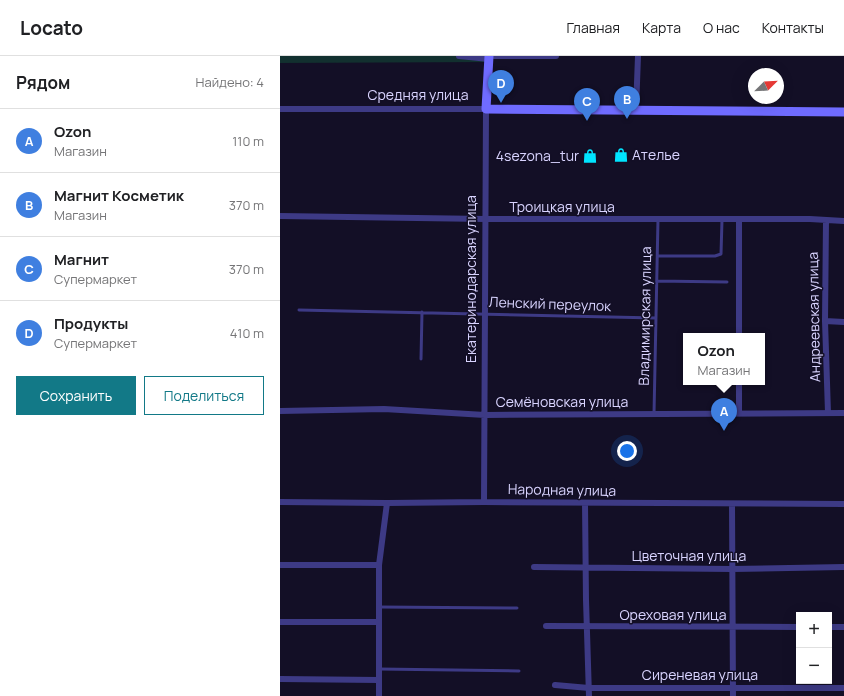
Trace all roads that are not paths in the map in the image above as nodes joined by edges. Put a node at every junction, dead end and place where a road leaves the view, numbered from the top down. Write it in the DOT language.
graph roads {
  1 [pos="459,56"];
  2 [pos="556,56"];
  3 [pos="638,56"];
  4 [pos="490,57"];
  5 [pos="280,109"];
  6 [pos="486,109"];
  7 [pos="636,110"];
  8 [pos="844,112"];
  9 [pos="280,216"];
  10 [pos="485,219"];
  11 [pos="658,219"];
  12 [pos="722,220"];
  13 [pos="739,220"];
  14 [pos="826,221"];
  15 [pos="844,221"];
  16 [pos="658,256"];
  17 [pos="657,281"];
  18 [pos="727,282"];
  19 [pos="299,310"];
  20 [pos="422,312"];
  21 [pos="485,314"];
  22 [pos="656,318"];
  23 [pos="825,321"];
  24 [pos="844,322"];
  25 [pos="739,333"];
  26 [pos="420,359"];
  27 [pos="739,385"];
  28 [pos="280,411"];
  29 [pos="828,413"];
  30 [pos="844,413"];
  31 [pos="654,414"];
  32 [pos="739,414"];
  33 [pos="485,415"];
  34 [pos="280,502"];
  35 [pos="484,502"];
  36 [pos="387,503"];
  37 [pos="585,503"];
  38 [pos="732,504"];
  39 [pos="844,504"];
  40 [pos="280,565"];
  41 [pos="379,565"];
  42 [pos="534,566"];
  43 [pos="586,567"];
  44 [pos="844,567"];
  45 [pos="732,569"];
  46 [pos="379,607"];
  47 [pos="517,608"];
  48 [pos="280,622"];
  49 [pos="378,622"];
  50 [pos="546,626"];
  51 [pos="587,627"];
  52 [pos="796,627"];
  53 [pos="832,627"];
  54 [pos="844,627"];
  55 [pos="732,628"];
  56 [pos="379,669"];
  57 [pos="519,671"];
  58 [pos="280,679"];
  59 [pos="379,680"];
  60 [pos="555,685"];
  61 [pos="733,687"];
  62 [pos="589,688"];
  63 [pos="844,688"];
  64 [pos="379,696"];
  65 [pos="589,696"];
  66 [pos="733,696"];
  1 -- 4 [label="street"];
  2 -- 4 [label="street"];
  3 -- 7 [label="street"];
  4 -- 6 [label="street, Екатеринодарская улица"];
  5 -- 6 [label="street, Средняя улица"];
  6 -- 7 [label="street, Средняя улица"];
  6 -- 10 [label="street, Екатеринодарская улица"];
  7 -- 8 [label="street, Средняя улица"];
  9 -- 10 [label="street, Троицкая улица"];
  10 -- 11 [label="street, Троицкая улица"];
  10 -- 21 [label="street, Екатеринодарская улица"];
  11 -- 12 [label="street, Троицкая улица"];
  11 -- 16 [label="lane, Владимирская улица"];
  12 -- 13 [label="street, Троицкая улица"];
  12 -- 16 [label="lane"];
  13 -- 14 [label="street, Троицкая улица"];
  13 -- 25 [label="street"];
  14 -- 15 [label="street, Троицкая улица"];
  14 -- 23 [label="street, Андреевская улица"];
  16 -- 17 [label="lane, Владимирская улица"];
  17 -- 18 [label="lane"];
  17 -- 22 [label="lane, Владимирская улица"];
  19 -- 20 [label="lane, Ленский переулок"];
  20 -- 21 [label="lane, Ленский переулок"];
  20 -- 26 [label="lane"];
  21 -- 22 [label="lane, Ленский переулок"];
  21 -- 33 [label="street, Екатеринодарская улица"];
  22 -- 31 [label="lane, Владимирская улица"];
  23 -- 24 [label="street"];
  23 -- 29 [label="street, Андреевская улица"];
  27 -- 32 [label="street"];
  28 -- 33 [label="street, Семёновская улица"];
  29 -- 30 [label="street, Семёновская улица"];
  29 -- 32 [label="street, Семёновская улица"];
  31 -- 32 [label="street, Семёновская улица"];
  31 -- 33 [label="street, Семёновская улица"];
  33 -- 35 [label="street, Екатеринодарская улица"];
  34 -- 36 [label="street, Народная улица"];
  35 -- 36 [label="street, Народная улица"];
  35 -- 37 [label="street, Народная улица"];
  36 -- 41 [label="street"];
  37 -- 38 [label="street, Народная улица"];
  37 -- 43 [label="street"];
  38 -- 39 [label="street, Народная улица"];
  38 -- 45 [label="street"];
  40 -- 41 [label="street"];
  41 -- 46 [label="street"];
  42 -- 43 [label="street, Цветочная улица"];
  43 -- 45 [label="street, Цветочная улица"];
  43 -- 51 [label="street"];
  44 -- 45 [label="street, Цветочная улица"];
  45 -- 55 [label="street"];
  46 -- 47 [label="lane"];
  46 -- 49 [label="street"];
  48 -- 49 [label="street"];
  49 -- 56 [label="street"];
  50 -- 51 [label="street, Ореховая улица"];
  51 -- 55 [label="street, Ореховая улица"];
  51 -- 62 [label="street"];
  52 -- 55 [label="street, Ореховая улица"];
  53 -- 54 [label="street"];
  55 -- 61 [label="street"];
  56 -- 57 [label="lane"];
  56 -- 59 [label="street"];
  58 -- 59 [label="street"];
  59 -- 64 [label="street"];
  60 -- 62 [label="street, Сиреневая улица"];
  61 -- 62 [label="street, Сиреневая улица"];
  61 -- 63 [label="street, Сиреневая улица"];
  61 -- 66 [label="street"];
  62 -- 65 [label="street"];
}
